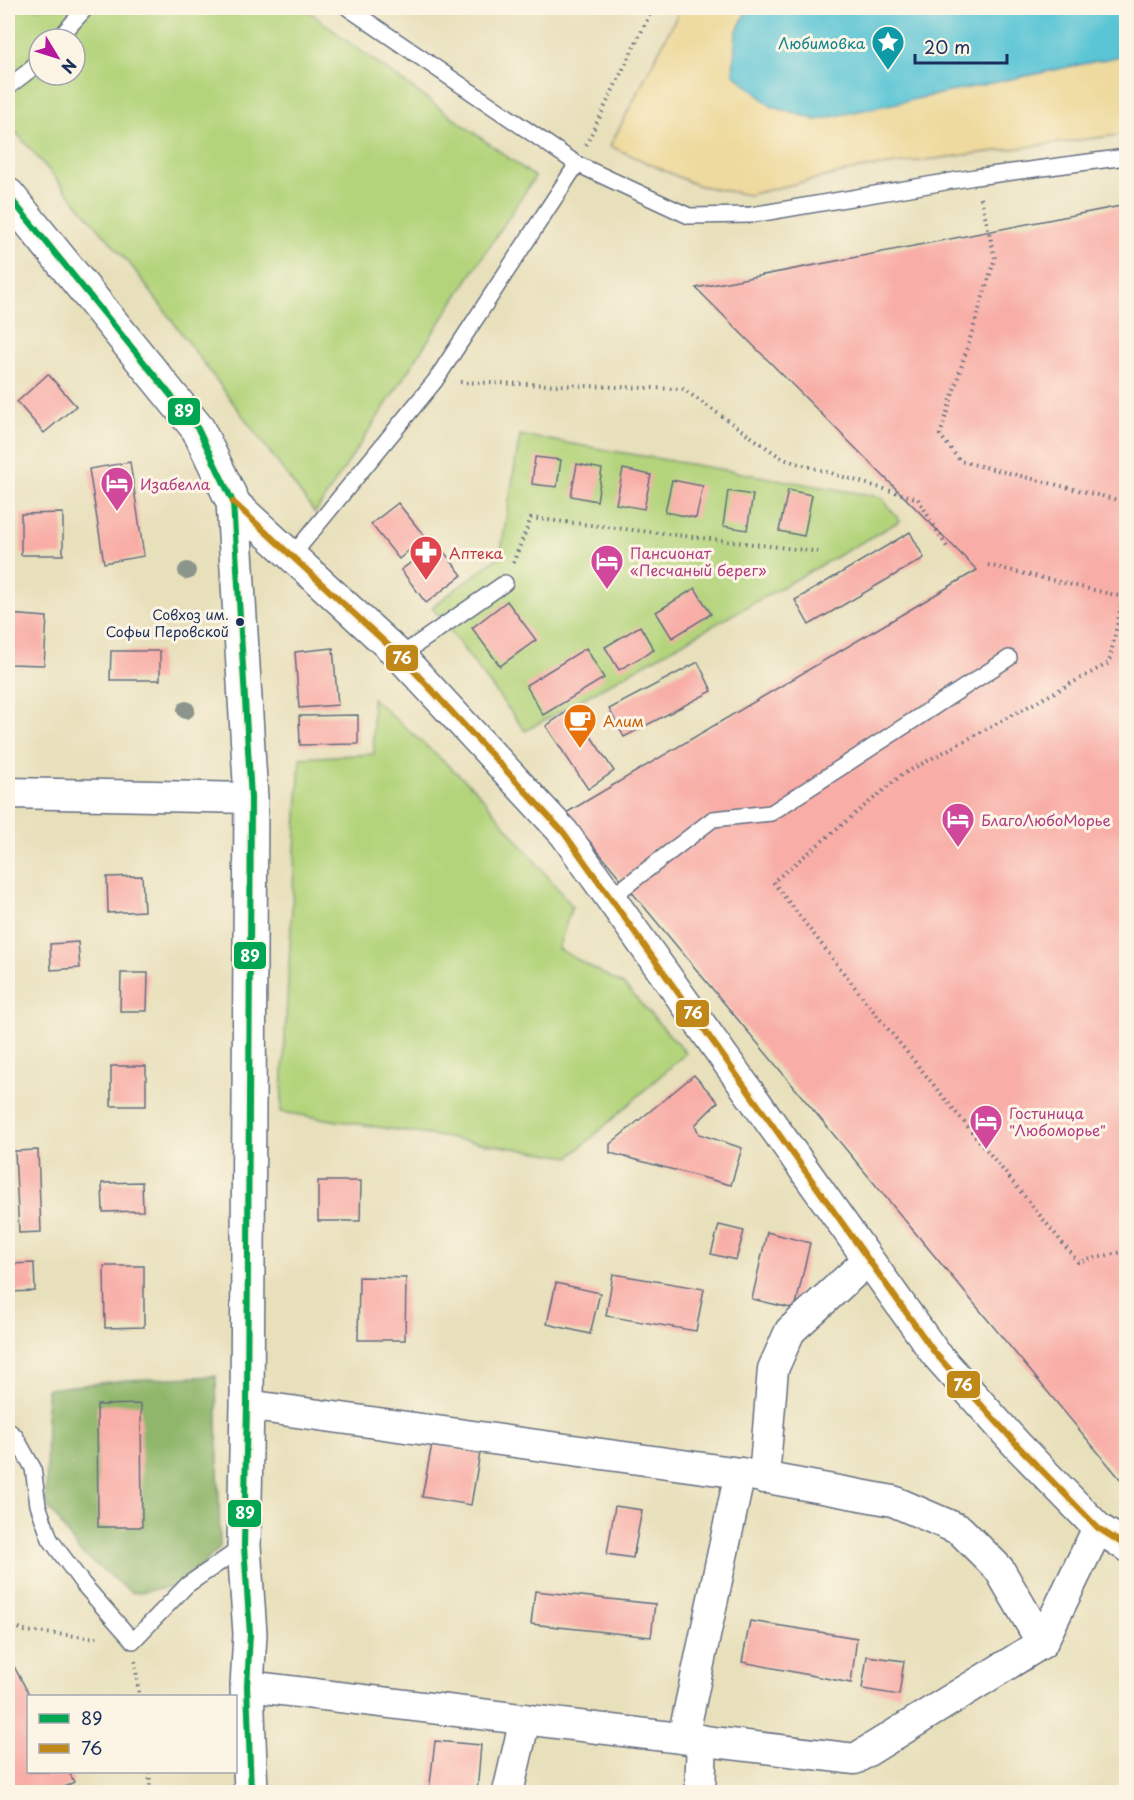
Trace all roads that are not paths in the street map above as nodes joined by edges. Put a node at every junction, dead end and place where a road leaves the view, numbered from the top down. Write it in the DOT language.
graph roads {
  1 [pos="86,8"];
  2 [pos="348,8"];
  3 [pos="69,27"];
  4 [pos="27,72"];
  5 [pos="8,87"];
  6 [pos="1126,157"];
  7 [pos="577,164"];
  8 [pos="8,195"];
  9 [pos="233,502"];
  10 [pos="291,557"];
  11 [pos="505,583"];
  12 [pos="400,656"];
  13 [pos="1009,658"];
  14 [pos="8,793"];
  15 [pos="251,798"];
  16 [pos="609,899"];
  17 [pos="868,1260"];
  18 [pos="247,1405"];
  19 [pos="8,1430"];
  20 [pos="752,1475"];
  21 [pos="1098,1528"];
  22 [pos="244,1546"];
  23 [pos="1126,1546"];
  24 [pos="1042,1642"];
  25 [pos="247,1686"];
  26 [pos="525,1719"];
  27 [pos="692,1739"];
  28 [pos="251,1792"];
  29 [pos="508,1792"];
  30 [pos="700,1792"];
  1 -- 3 [label="lane"];
  2 -- 7 [label="lane"];
  4 -- 5 [label="lane"];
  6 -- 7 [label="lane"];
  7 -- 10 [label="lane"];
  8 -- 9 [label="main road"];
  9 -- 10 [label="street"];
  9 -- 15 [label="main road"];
  10 -- 12 [label="street"];
  11 -- 12 [label="lane"];
  12 -- 16 [label="street"];
  13 -- 16 [label="lane"];
  14 -- 15 [label="street"];
  15 -- 18 [label="main road"];
  16 -- 17 [label="street"];
  17 -- 20 [label="street"];
  17 -- 21 [label="street"];
  18 -- 20 [label="street"];
  18 -- 22 [label="main road"];
  19 -- 22 [label="lane"];
  20 -- 24 [label="street"];
  20 -- 27 [label="street"];
  21 -- 23 [label="street"];
  21 -- 24 [label="street"];
  22 -- 25 [label="main road"];
  24 -- 27 [label="street"];
  25 -- 26 [label="street"];
  25 -- 28 [label="main road"];
  26 -- 27 [label="street"];
  26 -- 29 [label="street"];
  27 -- 30 [label="street"];
}
